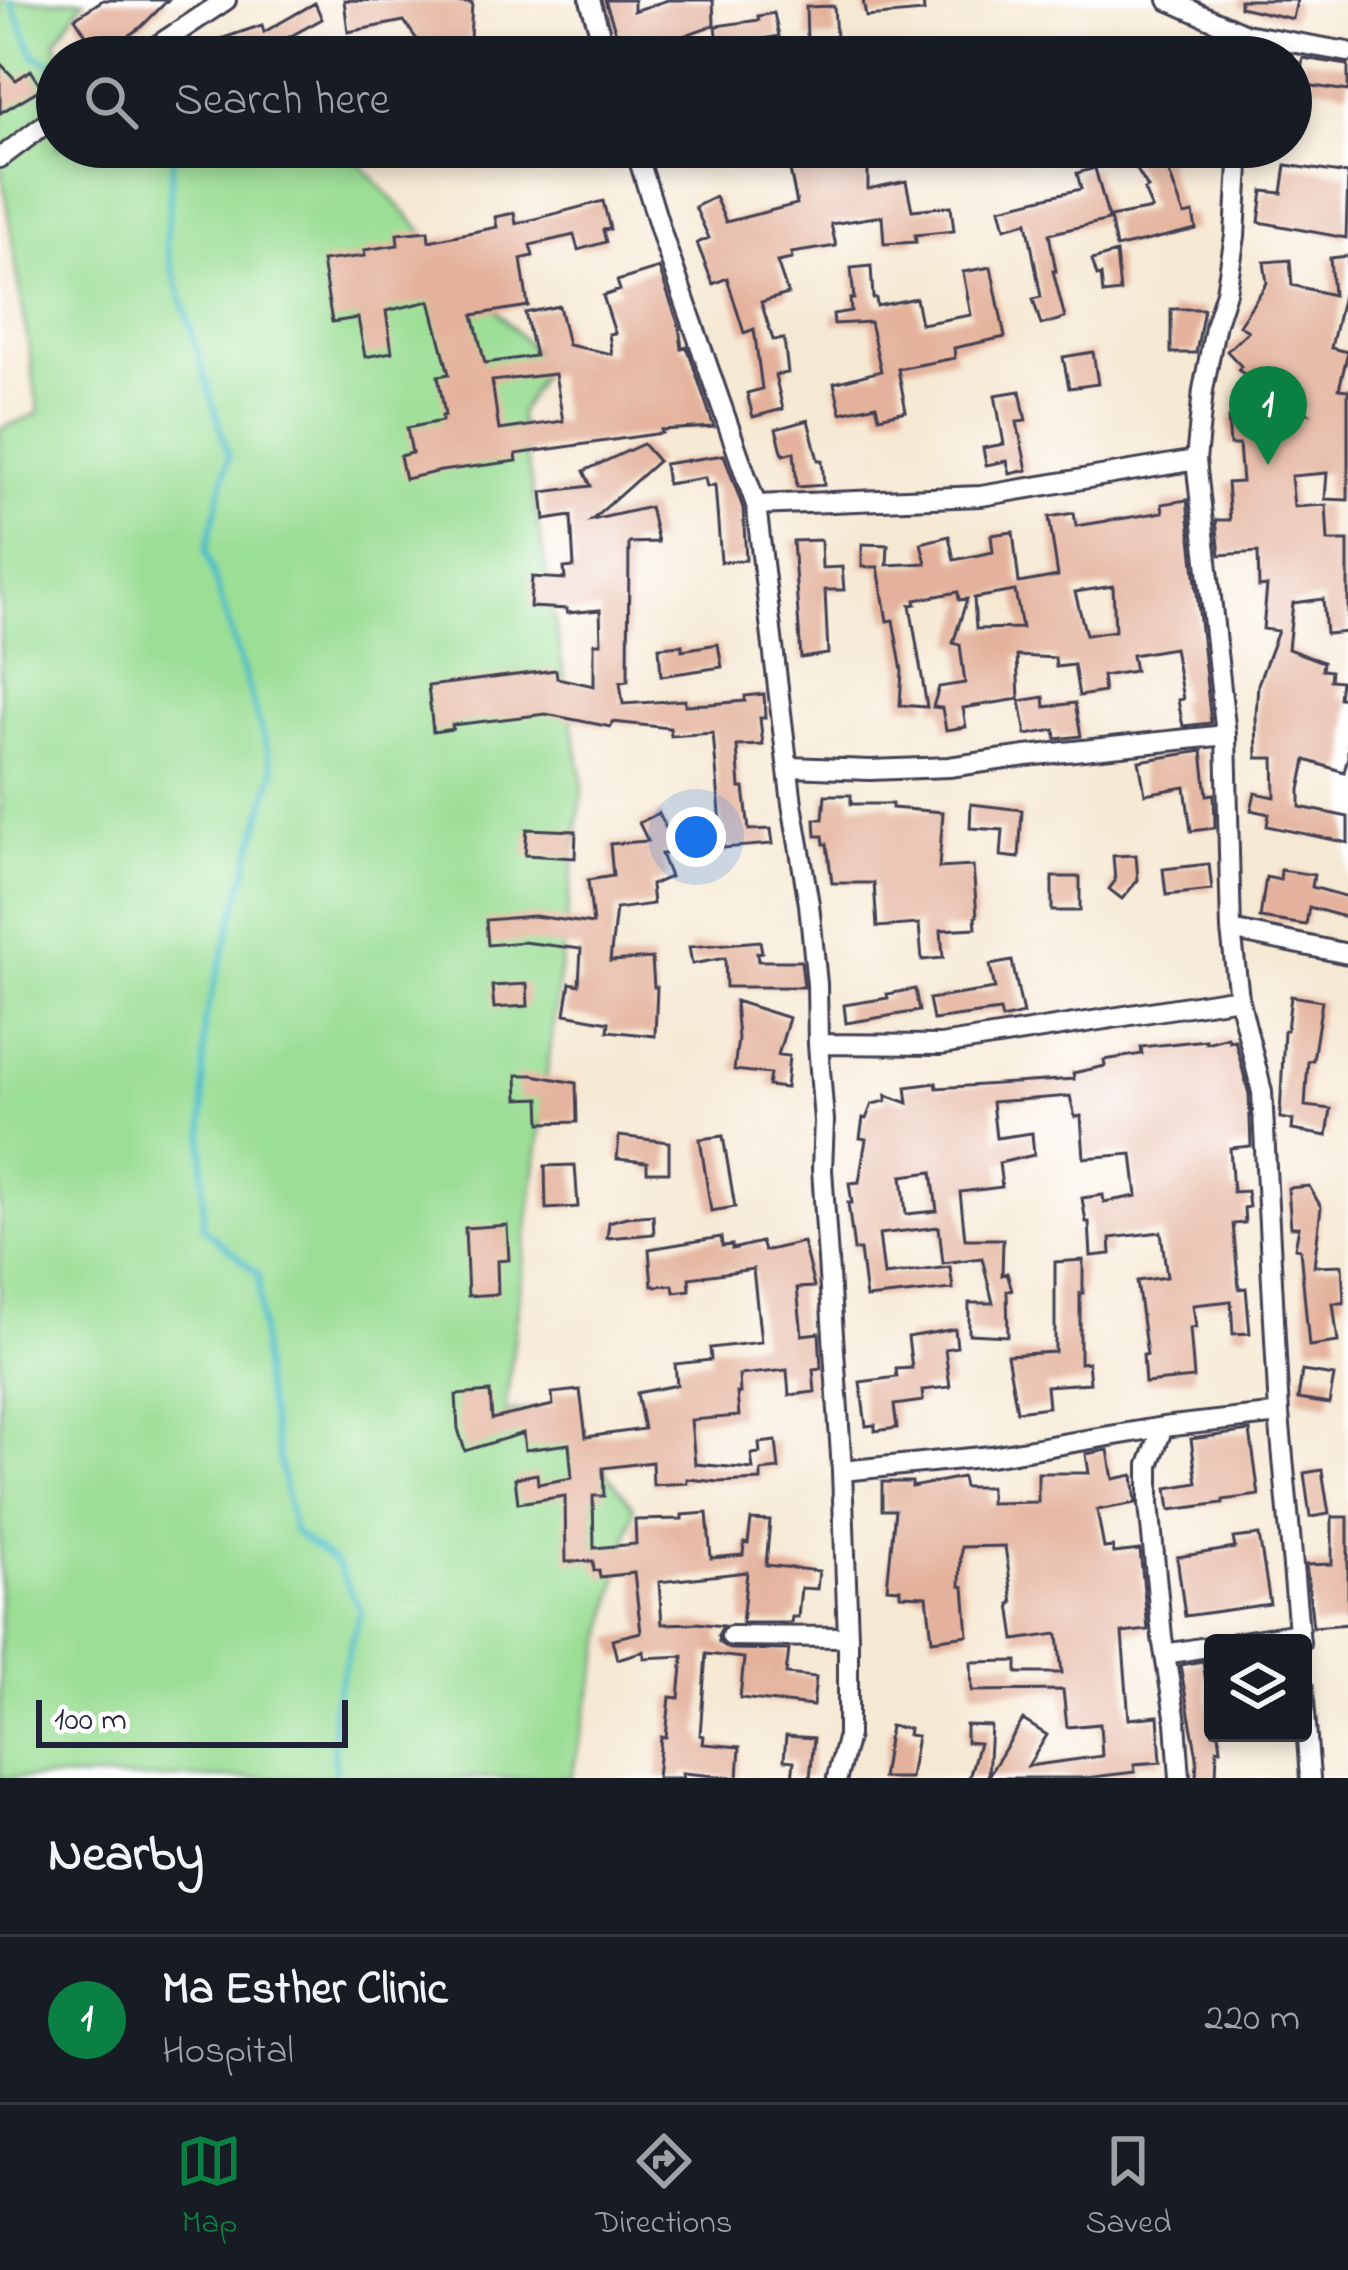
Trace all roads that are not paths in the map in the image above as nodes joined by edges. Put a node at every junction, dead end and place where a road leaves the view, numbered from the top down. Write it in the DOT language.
graph roads {
  1 [pos="226,0"];
  2 [pos="590,0"];
  3 [pos="1168,0"];
  4 [pos="1245,34"];
  5 [pos="172,36"];
  6 [pos="601,36"];
  7 [pos="1256,36"];
  8 [pos="1312,46"];
  9 [pos="1348,52"];
  10 [pos="36,131"];
  11 [pos="0,158"];
  12 [pos="641,168"];
  13 [pos="1239,168"];
  14 [pos="1196,460"];
  15 [pos="757,506"];
  16 [pos="1226,735"];
  17 [pos="789,767"];
  18 [pos="1232,930"];
  19 [pos="1348,953"];
  20 [pos="1239,998"];
  21 [pos="818,1044"];
  22 [pos="1279,1414"];
  23 [pos="1163,1427"];
  24 [pos="842,1471"];
  25 [pos="1299,1634"];
  26 [pos="731,1636"];
  27 [pos="848,1637"];
  28 [pos="1204,1648"];
  29 [pos="1165,1654"];
  30 [pos="1307,1742"];
  31 [pos="837,1778"];
  32 [pos="1180,1778"];
  33 [pos="1310,1778"];
  1 -- 5 [label="street"];
  2 -- 6 [label="street"];
  3 -- 4 [label="street"];
  4 -- 7 [label="street"];
  8 -- 9 [label="street"];
  10 -- 11 [label="street"];
  12 -- 15 [label="street"];
  13 -- 14 [label="street"];
  14 -- 15 [label="street"];
  14 -- 16 [label="street"];
  15 -- 17 [label="street"];
  16 -- 17 [label="street"];
  16 -- 18 [label="street"];
  17 -- 21 [label="street"];
  18 -- 19 [label="street"];
  18 -- 20 [label="street"];
  20 -- 21 [label="street"];
  20 -- 22 [label="street"];
  21 -- 24 [label="street"];
  22 -- 23 [label="street"];
  22 -- 25 [label="street"];
  23 -- 24 [label="street"];
  23 -- 29 [label="street"];
  24 -- 27 [label="street"];
  26 -- 27 [label="street"];
  27 -- 31 [label="street"];
  28 -- 29 [label="street"];
  29 -- 32 [label="street"];
  30 -- 33 [label="street"];
}
